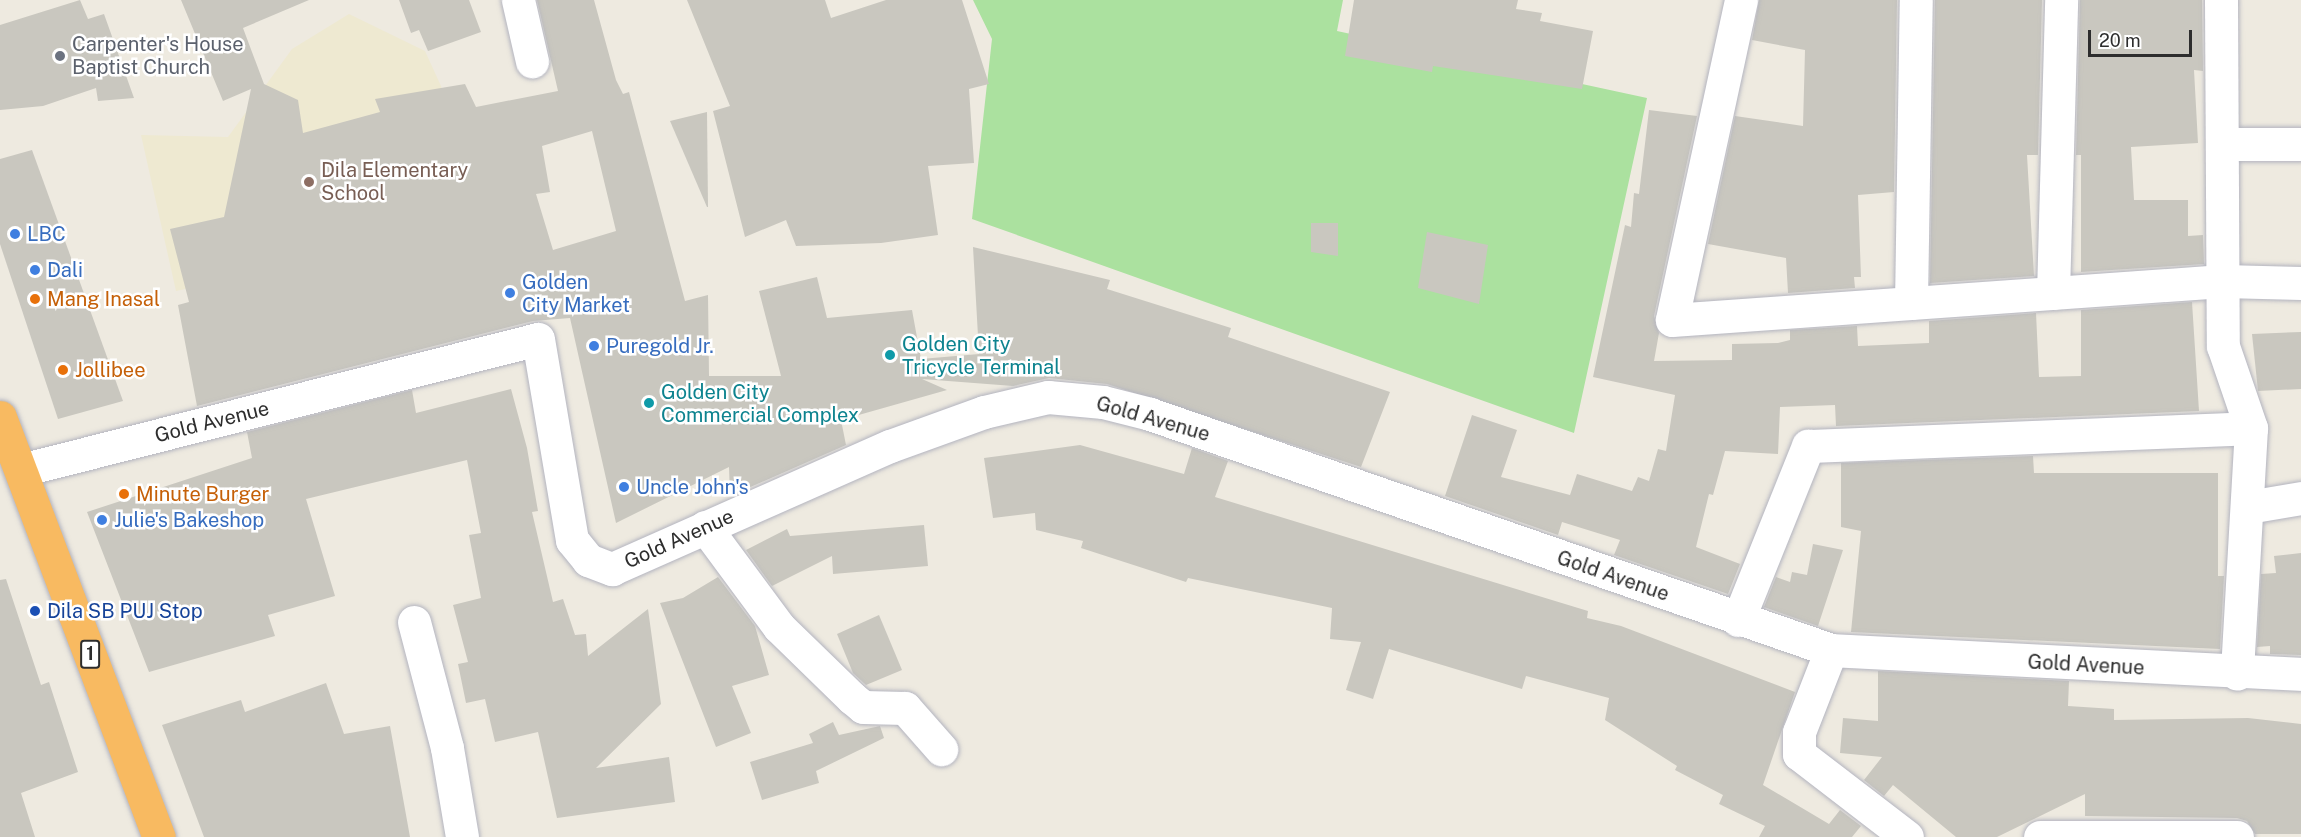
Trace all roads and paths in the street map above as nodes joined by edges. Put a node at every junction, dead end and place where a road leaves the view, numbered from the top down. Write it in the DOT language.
graph roads {
  1 [pos="518,0"];
  2 [pos="1741,0"];
  3 [pos="1916,0"];
  4 [pos="2061,0"];
  5 [pos="2221,0"];
  6 [pos="532,62"];
  7 [pos="2223,144"];
  8 [pos="2301,144"];
  9 [pos="2223,281"];
  10 [pos="2301,283"];
  11 [pos="2053,293"];
  12 [pos="1911,303"];
  13 [pos="0,417"];
  14 [pos="2251,428"];
  15 [pos="21,470"];
  16 [pos="2301,498"];
  17 [pos="2248,507"];
  18 [pos="705,527"];
  19 [pos="1738,620"];
  20 [pos="414,622"];
  21 [pos="1832,650"];
  22 [pos="2237,674"];
  23 [pos="2301,674"];
  24 [pos="942,749"];
  25 [pos="159,837"];
  26 [pos="462,837"];
  27 [pos="1907,837"];
  28 [pos="2040,837"];
  29 [pos="2237,837"];
  1 -- 6 [label="street"];
  2 -- 12 [label="street"];
  3 -- 12 [label="street"];
  4 -- 11 [label="street"];
  5 -- 7 [label="street"];
  7 -- 8 [label="street"];
  7 -- 9 [label="street"];
  9 -- 10 [label="street"];
  9 -- 11 [label="street"];
  9 -- 14 [label="street"];
  11 -- 12 [label="street"];
  13 -- 15 [label="highway, 1"];
  14 -- 17 [label="street"];
  14 -- 19 [label="street"];
  15 -- 18 [label="street, Gold Avenue"];
  15 -- 25 [label="highway, 1"];
  16 -- 17 [label="street"];
  17 -- 22 [label="street"];
  18 -- 19 [label="street, Gold Avenue"];
  18 -- 24 [label="street"];
  19 -- 21 [label="street, Gold Avenue"];
  20 -- 26 [label="street"];
  21 -- 22 [label="street, Gold Avenue"];
  21 -- 27 [label="street"];
  22 -- 23 [label="street, Gold Avenue"];
  28 -- 29 [label="street"];
}
